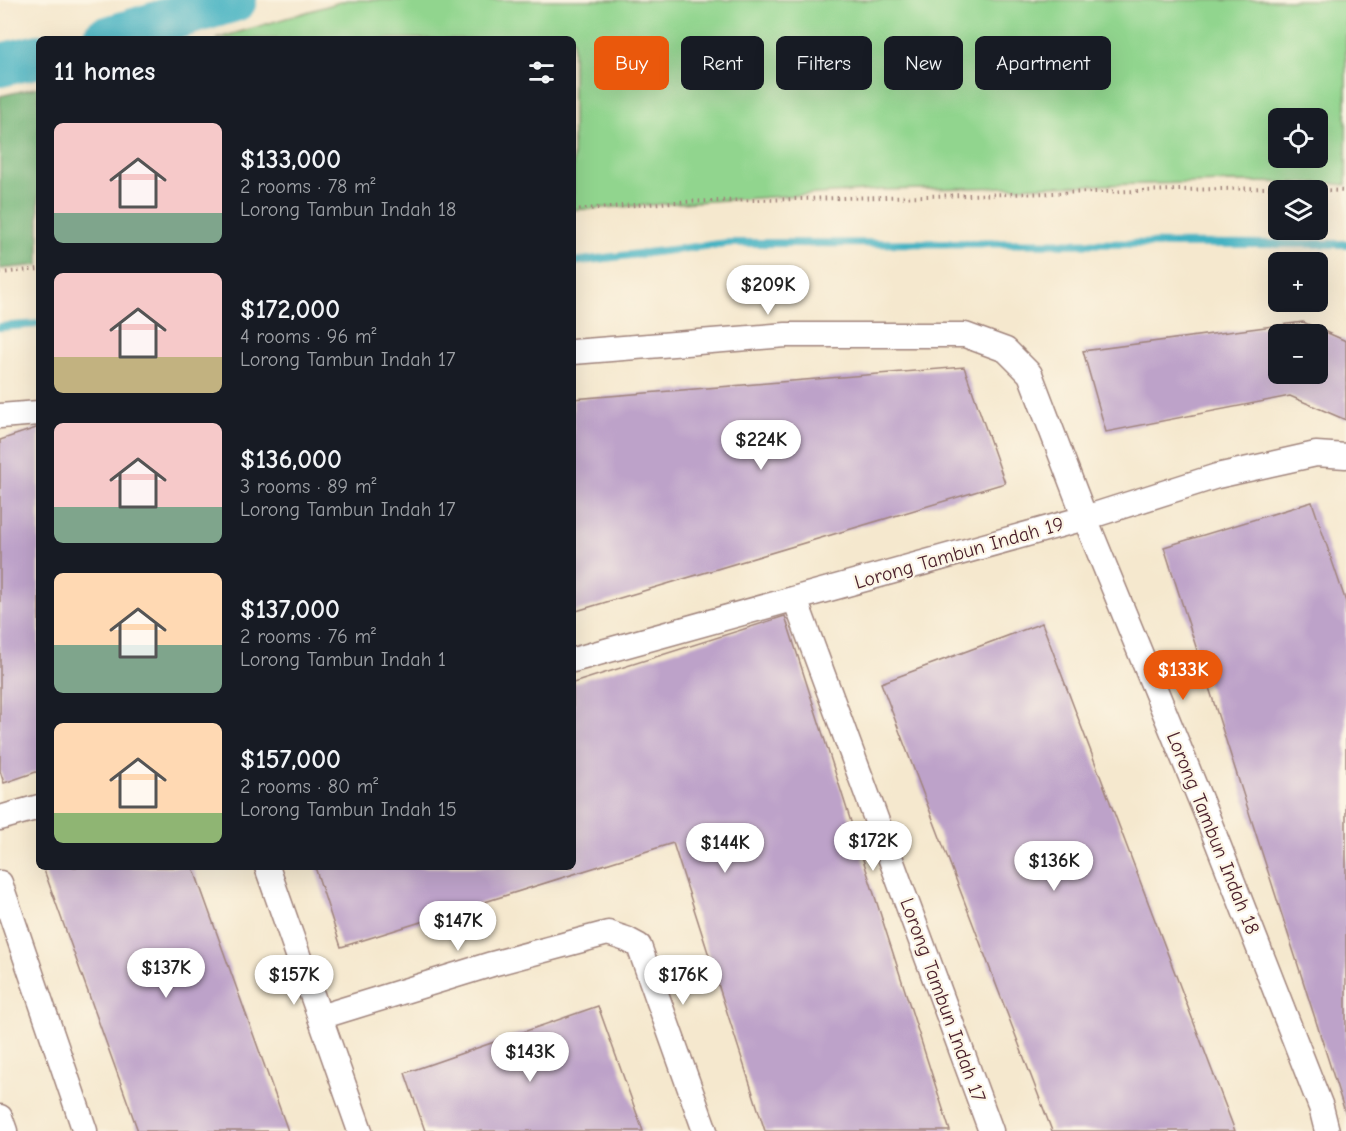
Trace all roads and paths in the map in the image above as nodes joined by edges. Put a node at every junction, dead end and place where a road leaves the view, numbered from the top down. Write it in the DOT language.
graph roads {
  1 [pos="1346,190"];
  2 [pos="576,210"];
  3 [pos="36,269"];
  4 [pos="0,273"];
  5 [pos="576,352"];
  6 [pos="36,413"];
  7 [pos="0,416"];
  8 [pos="1346,456"];
  9 [pos="1084,518"];
  10 [pos="795,599"];
  11 [pos="576,659"];
  12 [pos="36,808"];
  13 [pos="0,818"];
  14 [pos="268,870"];
  15 [pos="0,883"];
  16 [pos="320,1017"];
  17 [pos="0,1117"];
  18 [pos="5,1131"];
  19 [pos="85,1131"];
  20 [pos="360,1131"];
  21 [pos="705,1131"];
  22 [pos="991,1131"];
  23 [pos="1327,1131"];
  1 -- 2 [label="path"];
  3 -- 4 [label="path"];
  5 -- 9 [label="street, Lorong Tambun Indah 18"];
  6 -- 7 [label="street"];
  8 -- 9 [label="street, Lorong Tambun Indah 19"];
  9 -- 10 [label="street, Lorong Tambun Indah 19"];
  9 -- 23 [label="street, Lorong Tambun Indah 18"];
  10 -- 11 [label="street, Lorong Tambun Indah 19"];
  10 -- 22 [label="street, Lorong Tambun Indah 17"];
  12 -- 13 [label="street"];
  14 -- 16 [label="street"];
  15 -- 19 [label="street"];
  16 -- 20 [label="street"];
  16 -- 21 [label="street"];
  17 -- 18 [label="street"];
}
